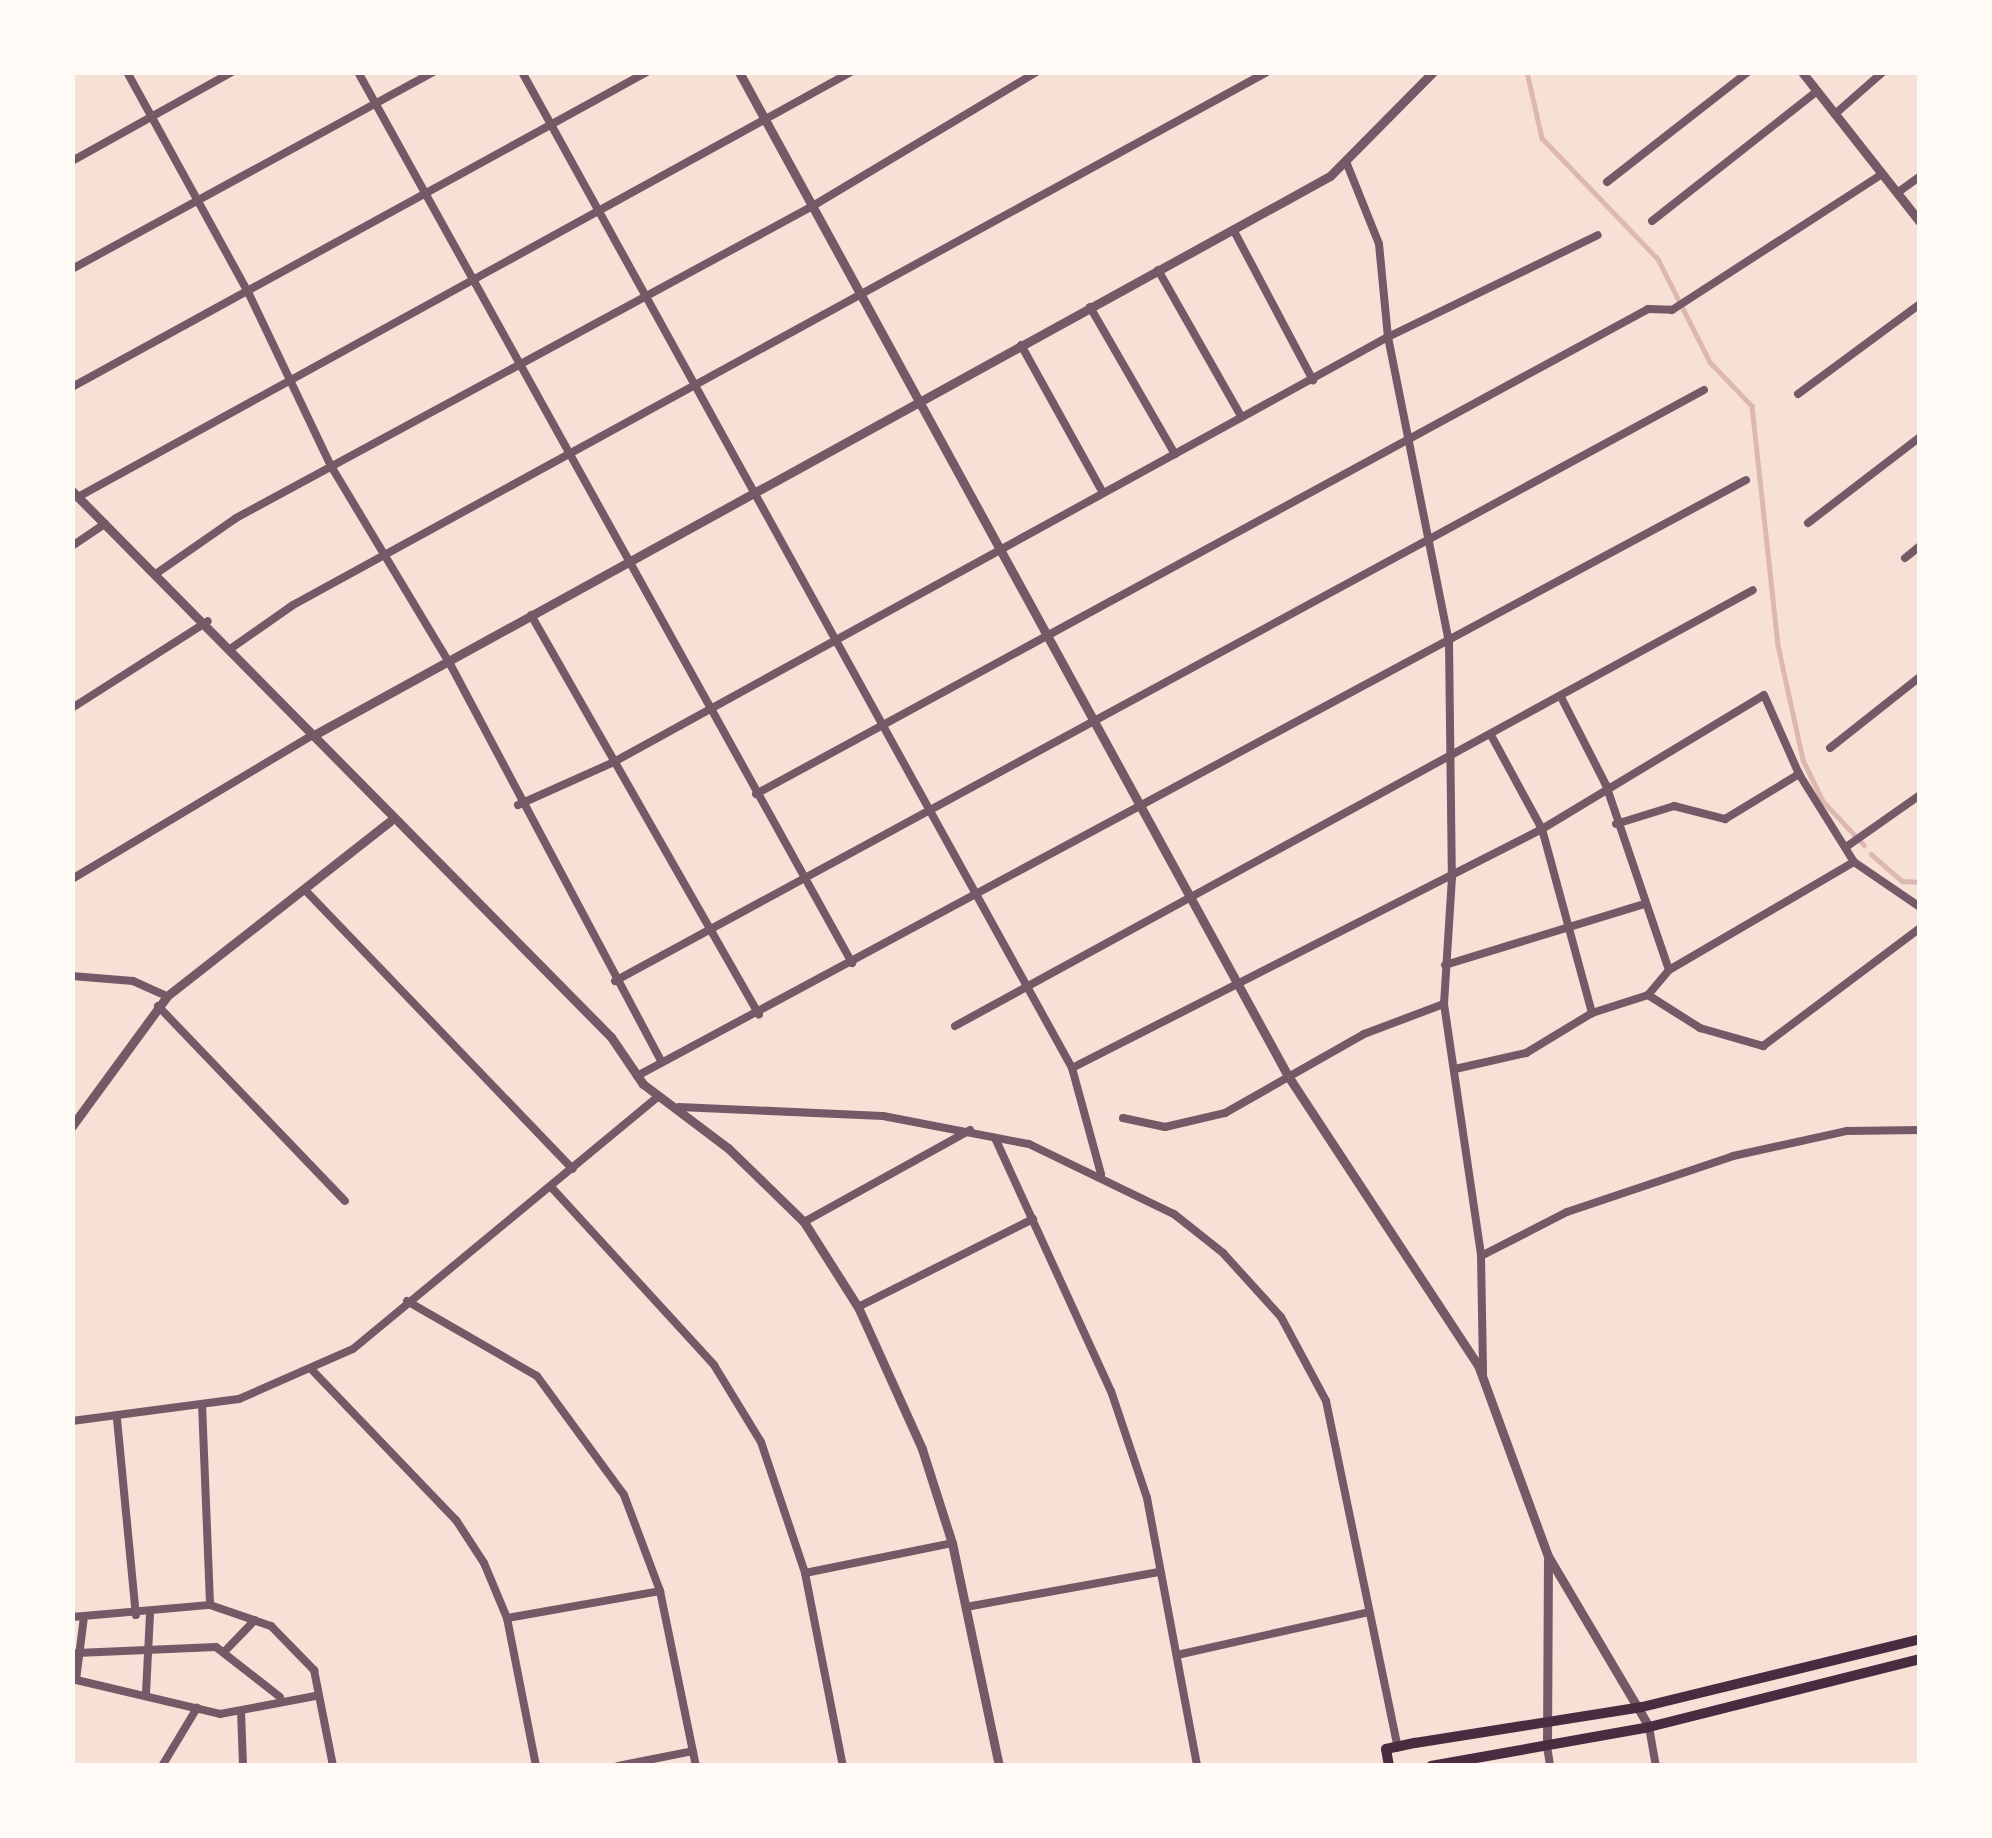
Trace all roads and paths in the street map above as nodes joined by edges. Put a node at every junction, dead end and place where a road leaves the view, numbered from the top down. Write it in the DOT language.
graph roads {
  1 [pos="127,72"];
  2 [pos="232,72"];
  3 [pos="358,72"];
  4 [pos="434,72"];
  5 [pos="523,72"];
  6 [pos="647,72"];
  7 [pos="739,72"];
  8 [pos="850,72"];
  9 [pos="1037,72"];
  10 [pos="1268,72"];
  11 [pos="1433,72"];
  12 [pos="1748,72"];
  13 [pos="1802,72"];
  14 [pos="1883,72"];
  15 [pos="1817,91"];
  16 [pos="375,104"];
  17 [pos="1835,114"];
  18 [pos="152,117"];
  19 [pos="765,119"];
  20 [pos="552,124"];
  21 [pos="72,161"];
  22 [pos="1347,164"];
  23 [pos="1881,175"];
  24 [pos="1920,176"];
  25 [pos="1607,182"];
  26 [pos="1898,193"];
  27 [pos="424,194"];
  28 [pos="194,202"];
  29 [pos="811,207"];
  30 [pos="600,209"];
  31 [pos="1652,221"];
  32 [pos="1920,221"];
  33 [pos="1234,231"];
  34 [pos="1598,235"];
  35 [pos="72,269"];
  36 [pos="1158,270"];
  37 [pos="473,280"];
  38 [pos="248,292"];
  39 [pos="858,295"];
  40 [pos="646,296"];
  41 [pos="1920,304"];
  42 [pos="1090,307"];
  43 [pos="1388,337"];
  44 [pos="1022,345"];
  45 [pos="518,366"];
  46 [pos="287,380"];
  47 [pos="1312,380"];
  48 [pos="72,387"];
  49 [pos="695,387"];
  50 [pos="1704,390"];
  51 [pos="1798,394"];
  52 [pos="920,402"];
  53 [pos="1241,416"];
  54 [pos="1920,437"];
  55 [pos="1410,440"];
  56 [pos="567,454"];
  57 [pos="1175,454"];
  58 [pos="331,466"];
  59 [pos="1746,480"];
  60 [pos="1102,491"];
  61 [pos="75,494"];
  62 [pos="752,494"];
  63 [pos="1808,523"];
  64 [pos="105,524"];
  65 [pos="1432,542"];
  66 [pos="72,546"];
  67 [pos="1920,546"];
  68 [pos="994,551"];
  69 [pos="386,554"];
  70 [pos="1905,558"];
  71 [pos="624,561"];
  72 [pos="157,573"];
  73 [pos="1753,590"];
  74 [pos="531,615"];
  75 [pos="208,621"];
  76 [pos="832,638"];
  77 [pos="1047,638"];
  78 [pos="1449,642"];
  79 [pos="233,647"];
  80 [pos="448,662"];
  81 [pos="1920,677"];
  82 [pos="1562,699"];
  83 [pos="706,706"];
  84 [pos="72,708"];
  85 [pos="881,724"];
  86 [pos="1093,724"];
  87 [pos="314,735"];
  88 [pos="1492,737"];
  89 [pos="1830,748"];
  90 [pos="1454,754"];
  91 [pos="612,763"];
  92 [pos="1799,774"];
  93 [pos="1606,785"];
  94 [pos="756,794"];
  95 [pos="1920,795"];
  96 [pos="518,805"];
  97 [pos="1142,810"];
  98 [pos="932,813"];
  99 [pos="390,821"];
  100 [pos="1616,824"];
  101 [pos="1542,829"];
  102 [pos="1846,847"];
  103 [pos="1854,862"];
  104 [pos="1452,877"];
  105 [pos="72,879"];
  106 [pos="804,879"];
  107 [pos="306,891"];
  108 [pos="1192,894"];
  109 [pos="977,898"];
  110 [pos="1644,904"];
  111 [pos="1920,908"];
  112 [pos="1565,927"];
  113 [pos="1920,928"];
  114 [pos="710,930"];
  115 [pos="852,963"];
  116 [pos="1445,965"];
  117 [pos="1669,970"];
  118 [pos="72,976"];
  119 [pos="1240,980"];
  120 [pos="615,981"];
  121 [pos="1028,988"];
  122 [pos="1648,995"];
  123 [pos="167,996"];
  124 [pos="1444,1004"];
  125 [pos="158,1006"];
  126 [pos="1592,1013"];
  127 [pos="759,1014"];
  128 [pos="956,1026"];
  129 [pos="661,1061"];
  130 [pos="1072,1068"];
  131 [pos="1455,1069"];
  132 [pos="637,1076"];
  133 [pos="1288,1076"];
  134 [pos="659,1096"];
  135 [pos="679,1107"];
  136 [pos="1123,1118"];
  137 [pos="72,1126"];
  138 [pos="971,1130"];
  139 [pos="1920,1130"];
  140 [pos="994,1136"];
  141 [pos="573,1169"];
  142 [pos="1101,1174"];
  143 [pos="552,1188"];
  144 [pos="345,1202"];
  145 [pos="1033,1219"];
  146 [pos="804,1222"];
  147 [pos="1481,1256"];
  148 [pos="407,1301"];
  149 [pos="858,1307"];
  150 [pos="313,1371"];
  151 [pos="1483,1376"];
  152 [pos="202,1404"];
  153 [pos="117,1419"];
  154 [pos="72,1420"];
  155 [pos="952,1543"];
  156 [pos="1548,1556"];
  157 [pos="805,1573"];
  158 [pos="1159,1573"];
  159 [pos="660,1591"];
  160 [pos="210,1605"];
  161 [pos="966,1607"];
  162 [pos="1365,1613"];
  163 [pos="150,1614"];
  164 [pos="136,1615"];
  165 [pos="84,1616"];
  166 [pos="72,1617"];
  167 [pos="507,1618"];
  168 [pos="255,1620"];
  169 [pos="1920,1639"];
  170 [pos="145,1651"];
  171 [pos="225,1651"];
  172 [pos="77,1653"];
  173 [pos="1177,1655"];
  174 [pos="1920,1659"];
  175 [pos="74,1679"];
  176 [pos="1749,1680"];
  177 [pos="146,1693"];
  178 [pos="280,1696"];
  179 [pos="315,1696"];
  180 [pos="1752,1698"];
  181 [pos="1642,1707"];
  182 [pos="196,1708"];
  183 [pos="241,1711"];
  184 [pos="1547,1726"];
  185 [pos="1649,1727"];
  186 [pos="1546,1746"];
  187 [pos="1392,1749"];
  188 [pos="693,1751"];
  189 [pos="162,1766"];
  190 [pos="243,1766"];
  191 [pos="332,1766"];
  192 [pos="536,1766"];
  193 [pos="618,1766"];
  194 [pos="696,1766"];
  195 [pos="843,1766"];
  196 [pos="999,1766"];
  197 [pos="1197,1766"];
  198 [pos="1390,1766"];
  199 [pos="1402,1766"];
  200 [pos="1431,1766"];
  201 [pos="1550,1766"];
  202 [pos="1656,1766"];
  1 -- 18 [label="street"];
  2 -- 18 [label="street"];
  3 -- 16 [label="street"];
  4 -- 16 [label="street"];
  5 -- 20 [label="street"];
  6 -- 20 [label="street"];
  7 -- 19 [label="street"];
  8 -- 19 [label="street"];
  9 -- 29 [label="street"];
  10 -- 39 [label="street"];
  11 -- 22 [label="street"];
  12 -- 25 [label="street"];
  13 -- 15 [label="street"];
  14 -- 17 [label="street"];
  15 -- 17 [label="street"];
  15 -- 31 [label="street"];
  16 -- 27 [label="street"];
  16 -- 28 [label="street"];
  17 -- 23 [label="street"];
  18 -- 21 [label="street"];
  18 -- 28 [label="street"];
  19 -- 29 [label="street"];
  19 -- 30 [label="street"];
  20 -- 27 [label="street"];
  20 -- 30 [label="street"];
  22 -- 33 [label="street"];
  22 -- 43 [label="street"];
  23 -- 26 [label="street"];
  23 -- 55 [label="street"];
  24 -- 26 [label="street"];
  26 -- 32 [label="street"];
  27 -- 37 [label="street"];
  27 -- 38 [label="street"];
  28 -- 35 [label="street"];
  28 -- 38 [label="street"];
  29 -- 39 [label="street"];
  29 -- 40 [label="street"];
  30 -- 37 [label="street"];
  30 -- 40 [label="street"];
  33 -- 36 [label="street"];
  33 -- 47 [label="street"];
  34 -- 43 [label="street"];
  36 -- 42 [label="street"];
  36 -- 53 [label="street"];
  37 -- 45 [label="street"];
  37 -- 46 [label="street"];
  38 -- 46 [label="street"];
  38 -- 48 [label="street"];
  39 -- 49 [label="street"];
  39 -- 52 [label="street"];
  40 -- 45 [label="street"];
  40 -- 49 [label="street"];
  41 -- 51 [label="street"];
  42 -- 44 [label="street"];
  42 -- 57 [label="street"];
  43 -- 47 [label="street"];
  43 -- 55 [label="street"];
  44 -- 52 [label="street"];
  44 -- 60 [label="street"];
  45 -- 56 [label="street"];
  45 -- 58 [label="street"];
  46 -- 58 [label="street"];
  46 -- 61 [label="street"];
  47 -- 53 [label="street"];
  49 -- 56 [label="street"];
  49 -- 62 [label="street"];
  50 -- 65 [label="street"];
  52 -- 62 [label="street"];
  52 -- 68 [label="street"];
  53 -- 57 [label="street"];
  54 -- 63 [label="street"];
  55 -- 65 [label="street"];
  55 -- 77 [label="street"];
  56 -- 69 [label="street"];
  56 -- 71 [label="street"];
  57 -- 60 [label="street"];
  58 -- 69 [label="street"];
  58 -- 72 [label="street"];
  59 -- 78 [label="street"];
  60 -- 68 [label="street"];
  61 -- 64 [label="street"];
  62 -- 71 [label="street"];
  62 -- 76 [label="street"];
  64 -- 66 [label="street"];
  64 -- 72 [label="street"];
  65 -- 78 [label="street"];
  65 -- 86 [label="street"];
  67 -- 70 [label="street"];
  68 -- 76 [label="street"];
  68 -- 77 [label="street"];
  69 -- 79 [label="street"];
  69 -- 80 [label="street"];
  71 -- 74 [label="street"];
  71 -- 83 [label="street"];
  72 -- 75 [label="street"];
  73 -- 82 [label="street"];
  74 -- 80 [label="street"];
  74 -- 91 [label="street"];
  75 -- 79 [label="street"];
  75 -- 84 [label="street"];
  76 -- 83 [label="street"];
  76 -- 85 [label="street"];
  77 -- 85 [label="street"];
  77 -- 86 [label="street"];
  78 -- 90 [label="street"];
  78 -- 97 [label="street"];
  79 -- 87 [label="street"];
  80 -- 87 [label="street"];
  80 -- 96 [label="street"];
  81 -- 89 [label="street"];
  82 -- 88 [label="street"];
  82 -- 93 [label="street"];
  83 -- 91 [label="street"];
  83 -- 94 [label="street"];
  85 -- 94 [label="street"];
  85 -- 98 [label="street"];
  86 -- 97 [label="street"];
  86 -- 98 [label="street"];
  87 -- 99 [label="street"];
  87 -- 105 [label="street"];
  88 -- 90 [label="street"];
  88 -- 101 [label="street"];
  90 -- 104 [label="street"];
  90 -- 108 [label="street"];
  91 -- 96 [label="street"];
  91 -- 114 [label="street"];
  92 -- 93 [label="street"];
  92 -- 100 [label="street"];
  92 -- 102 [label="street"];
  93 -- 100 [label="street"];
  93 -- 101 [label="street"];
  94 -- 106 [label="street"];
  95 -- 102 [label="street"];
  96 -- 120 [label="street"];
  97 -- 108 [label="street"];
  97 -- 109 [label="street"];
  98 -- 106 [label="street"];
  98 -- 109 [label="street"];
  99 -- 107 [label="street"];
  99 -- 132 [label="street"];
  100 -- 110 [label="street"];
  101 -- 104 [label="street"];
  101 -- 112 [label="street"];
  102 -- 103 [label="street"];
  103 -- 111 [label="street"];
  103 -- 117 [label="street"];
  104 -- 116 [label="street"];
  104 -- 119 [label="street"];
  106 -- 114 [label="street"];
  106 -- 115 [label="street"];
  107 -- 123 [label="street"];
  107 -- 141 [label="street"];
  108 -- 119 [label="street"];
  108 -- 121 [label="street"];
  109 -- 115 [label="street"];
  109 -- 121 [label="street"];
  110 -- 112 [label="street"];
  110 -- 117 [label="street"];
  112 -- 116 [label="street"];
  112 -- 126 [label="street"];
  113 -- 122 [label="street"];
  114 -- 120 [label="street"];
  114 -- 127 [label="street"];
  115 -- 127 [label="street"];
  116 -- 124 [label="street"];
  117 -- 122 [label="street"];
  118 -- 123 [label="street"];
  119 -- 130 [label="street"];
  119 -- 133 [label="street"];
  120 -- 129 [label="street"];
  121 -- 128 [label="street"];
  121 -- 130 [label="street"];
  122 -- 126 [label="street"];
  123 -- 125 [label="street"];
  124 -- 131 [label="street"];
  124 -- 133 [label="street"];
  125 -- 137 [label="street"];
  125 -- 144 [label="street"];
  126 -- 131 [label="street"];
  127 -- 129 [label="street"];
  129 -- 132 [label="street"];
  130 -- 142 [label="street"];
  131 -- 147 [label="street"];
  132 -- 134 [label="street"];
  133 -- 136 [label="street"];
  133 -- 151 [label="street"];
  134 -- 135 [label="street"];
  134 -- 141 [label="street"];
  135 -- 138 [label="street"];
  135 -- 146 [label="street"];
  138 -- 140 [label="street"];
  138 -- 146 [label="street"];
  139 -- 147 [label="street"];
  140 -- 142 [label="street"];
  140 -- 145 [label="street"];
  141 -- 143 [label="street"];
  142 -- 162 [label="street"];
  143 -- 148 [label="street"];
  143 -- 157 [label="street"];
  145 -- 149 [label="street"];
  145 -- 158 [label="street"];
  146 -- 149 [label="street"];
  147 -- 151 [label="street"];
  148 -- 150 [label="street"];
  148 -- 159 [label="street"];
  149 -- 155 [label="street"];
  150 -- 152 [label="street"];
  150 -- 167 [label="street"];
  151 -- 156 [label="street"];
  152 -- 153 [label="street"];
  152 -- 160 [label="street"];
  153 -- 154 [label="street"];
  153 -- 164 [label="street"];
  155 -- 157 [label="street"];
  155 -- 161 [label="street"];
  156 -- 181 [label="street"];
  156 -- 184 [label="street"];
  157 -- 195 [label="street"];
  158 -- 161 [label="street"];
  158 -- 173 [label="street"];
  159 -- 167 [label="street"];
  159 -- 188 [label="street"];
  160 -- 163 [label="street"];
  160 -- 168 [label="street"];
  161 -- 196 [label="street"];
  162 -- 173 [label="street"];
  162 -- 187 [label="street"];
  163 -- 164 [label="street"];
  163 -- 170 [label="street"];
  164 -- 165 [label="street"];
  165 -- 166 [label="street"];
  165 -- 172 [label="street"];
  167 -- 192 [label="street"];
  168 -- 171 [label="street"];
  168 -- 179 [label="street"];
  169 -- 176 [label="main road"];
  170 -- 171 [label="street"];
  170 -- 172 [label="street"];
  170 -- 177 [label="street"];
  171 -- 178 [label="street"];
  172 -- 175 [label="street"];
  173 -- 197 [label="street"];
  174 -- 180 [label="main road"];
  175 -- 177 [label="street"];
  176 -- 180 [label="main road"];
  176 -- 181 [label="main road"];
  177 -- 182 [label="street"];
  178 -- 179 [label="street"];
  178 -- 183 [label="street"];
  179 -- 191 [label="street"];
  180 -- 185 [label="main road"];
  181 -- 184 [label="main road"];
  181 -- 185 [label="street"];
  182 -- 183 [label="street"];
  182 -- 189 [label="street"];
  183 -- 190 [label="street"];
  184 -- 186 [label="street"];
  184 -- 187 [label="main road"];
  185 -- 186 [label="main road"];
  185 -- 202 [label="street"];
  186 -- 200 [label="main road"];
  186 -- 201 [label="street"];
  187 -- 198 [label="main road"];
  187 -- 199 [label="main road"];
  188 -- 193 [label="street"];
  188 -- 194 [label="street"];
}
